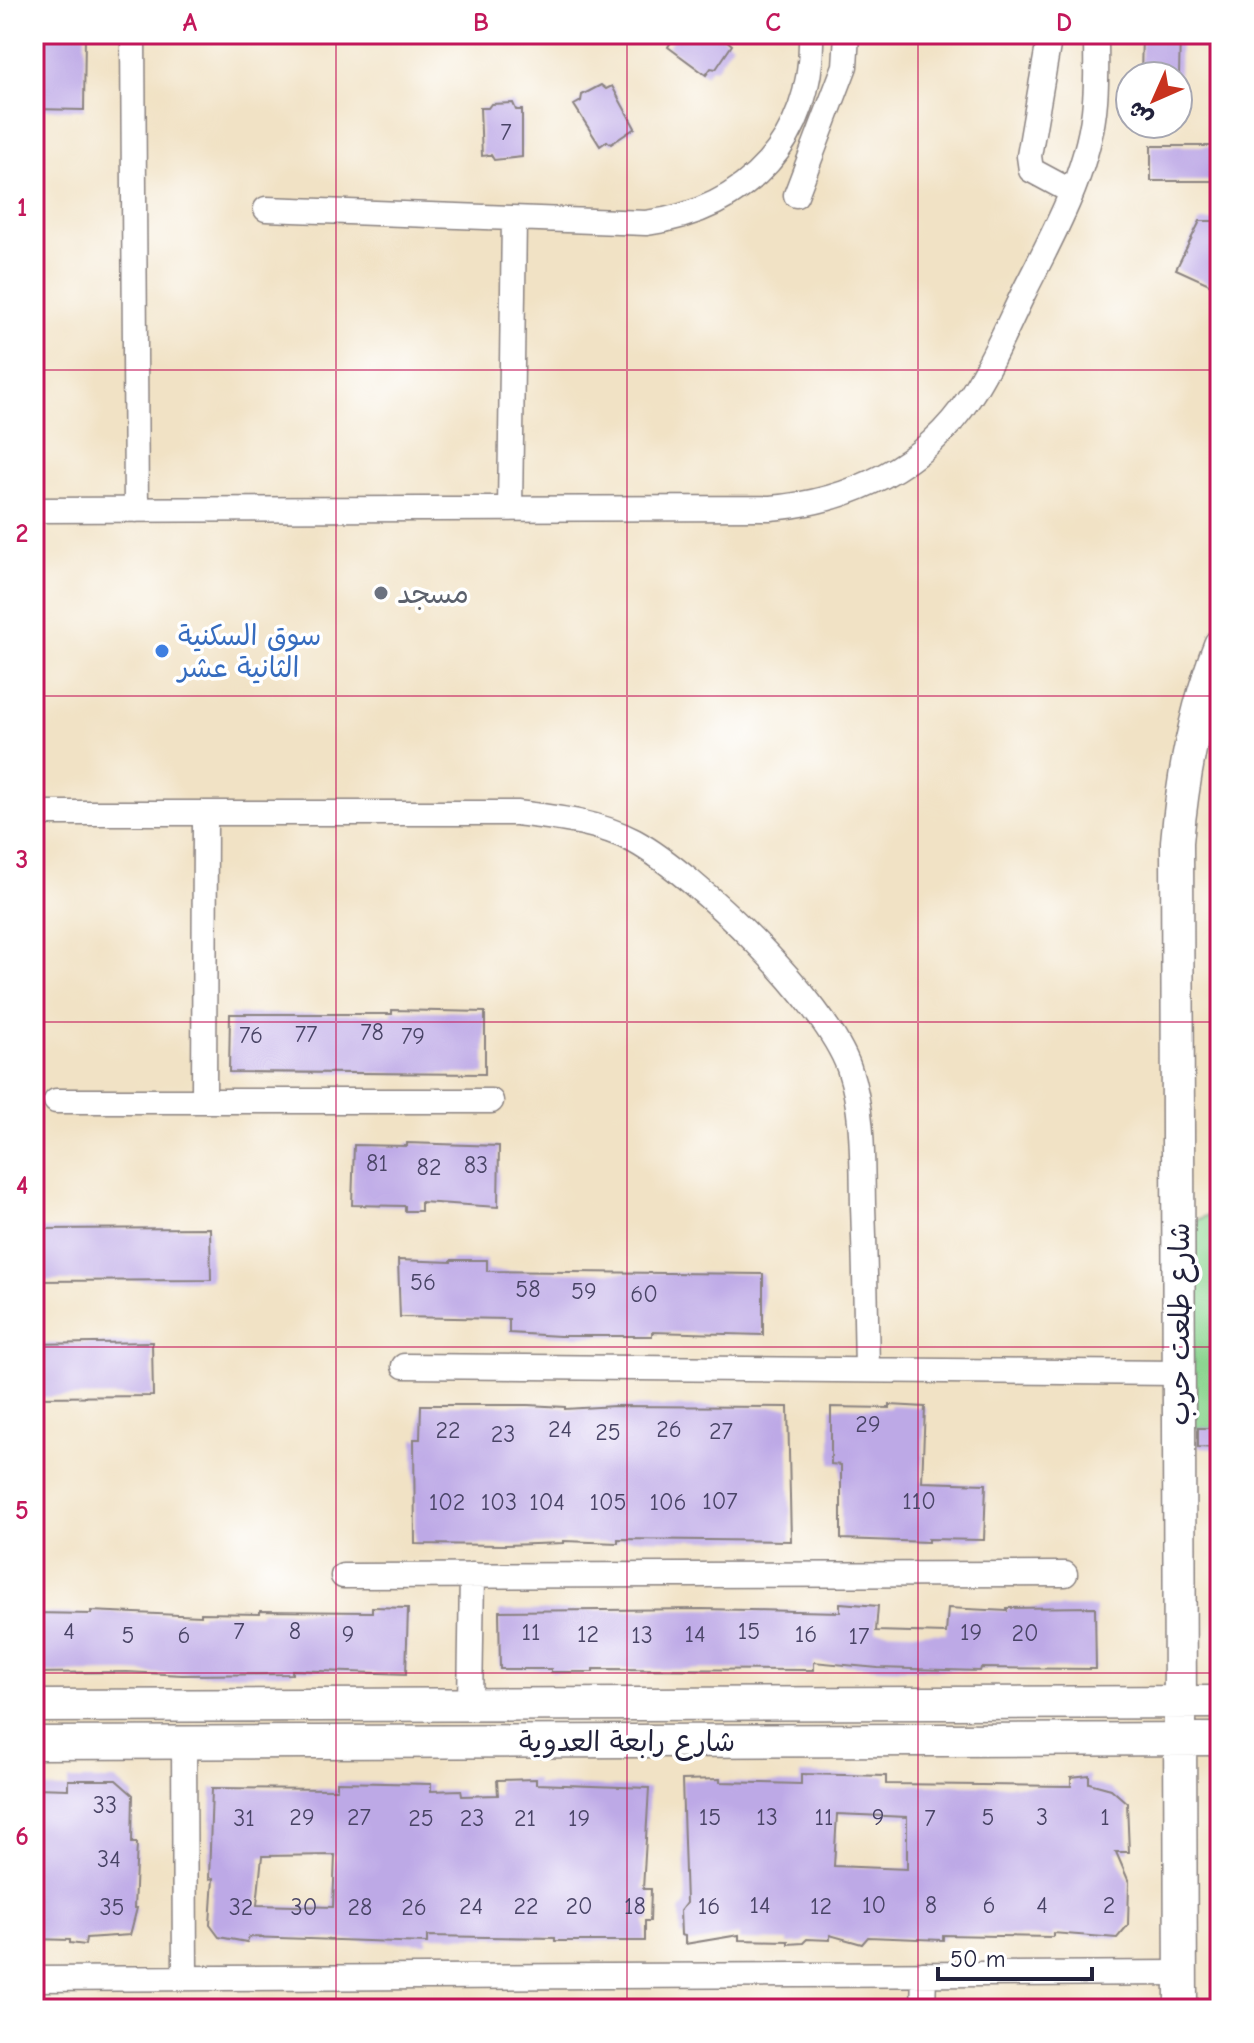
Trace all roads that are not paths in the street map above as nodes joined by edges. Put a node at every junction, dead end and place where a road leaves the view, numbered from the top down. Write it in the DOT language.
graph roads {
  1 [pos="133,34"];
  2 [pos="811,34"];
  3 [pos="847,34"];
  4 [pos="1050,34"];
  5 [pos="1096,34"];
  6 [pos="812,60"];
  7 [pos="845,66"];
  8 [pos="1072,192"];
  9 [pos="796,195"];
  10 [pos="266,209"];
  11 [pos="514,219"];
  12 [pos="510,509"];
  13 [pos="34,510"];
  14 [pos="136,510"];
  15 [pos="1220,645"];
  16 [pos="34,813"];
  17 [pos="205,813"];
  18 [pos="56,1101"];
  19 [pos="204,1101"];
  20 [pos="491,1101"];
  21 [pos="404,1366"];
  22 [pos="867,1370"];
  23 [pos="1179,1373"];
  24 [pos="1065,1574"];
  25 [pos="472,1575"];
  26 [pos="343,1576"];
  27 [pos="1180,1702"];
  28 [pos="1220,1702"];
  29 [pos="470,1704"];
  30 [pos="34,1706"];
  31 [pos="1180,1739"];
  32 [pos="1220,1739"];
  33 [pos="184,1742"];
  34 [pos="34,1743"];
  35 [pos="1181,1973"];
  36 [pos="924,1974"];
  37 [pos="185,1978"];
  38 [pos="34,1979"];
  39 [pos="923,2009"];
  40 [pos="1181,2009"];
  1 -- 14 [label="street"];
  2 -- 6 [label="street"];
  3 -- 7 [label="street"];
  4 -- 8 [label="street"];
  5 -- 8 [label="street"];
  6 -- 7 [label="street"];
  6 -- 11 [label="street"];
  7 -- 9 [label="street"];
  8 -- 12 [label="street"];
  10 -- 11 [label="street"];
  11 -- 12 [label="street"];
  12 -- 14 [label="street"];
  13 -- 14 [label="street"];
  15 -- 23 [label="street, شارع طلعت حرب"];
  16 -- 17 [label="street"];
  17 -- 19 [label="street"];
  17 -- 22 [label="street"];
  18 -- 19 [label="street"];
  19 -- 20 [label="street"];
  21 -- 22 [label="street"];
  22 -- 23 [label="street"];
  23 -- 27 [label="street, شارع طلعت حرب"];
  24 -- 25 [label="street"];
  25 -- 26 [label="street"];
  25 -- 29 [label="street"];
  27 -- 28 [label="street, شارع رابعة العدوية"];
  27 -- 29 [label="street, شارع رابعة العدوية"];
  27 -- 31 [label="street, شارع طلعت حرب"];
  29 -- 30 [label="street, شارع رابعة العدوية"];
  31 -- 32 [label="street, شارع رابعة العدوية"];
  31 -- 33 [label="street, شارع رابعة العدوية"];
  31 -- 35 [label="street, شارع طلعت حرب"];
  33 -- 34 [label="street, شارع رابعة العدوية"];
  33 -- 37 [label="street"];
  35 -- 36 [label="street"];
  35 -- 40 [label="street, شارع طلعت حرب"];
  36 -- 37 [label="street"];
  36 -- 39 [label="street"];
  37 -- 38 [label="street"];
}
